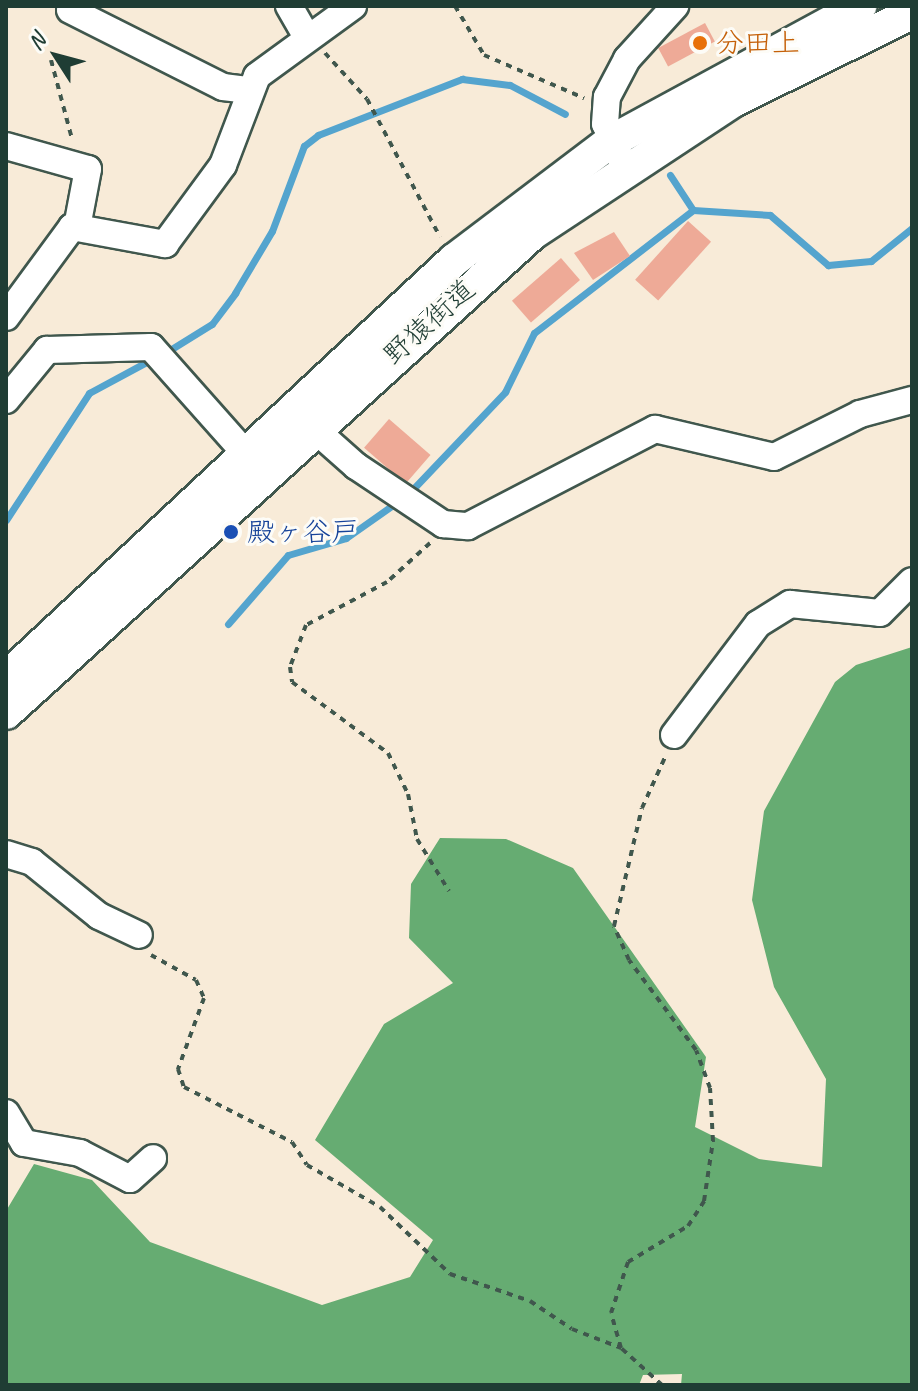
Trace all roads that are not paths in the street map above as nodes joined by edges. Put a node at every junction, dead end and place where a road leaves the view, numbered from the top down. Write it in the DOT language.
graph roads {
  1 [pos="289,6"];
  2 [pos="353,6"];
  3 [pos="675,6"];
  4 [pos="861,6"];
  5 [pos="70,10"];
  6 [pos="912,13"];
  7 [pos="305,34"];
  8 [pos="247,90"];
  9 [pos="6,146"];
  10 [pos="619,154"];
  11 [pos="77,227"];
  12 [pos="6,317"];
  13 [pos="6,400"];
  14 [pos="912,400"];
  15 [pos="304,420"];
  16 [pos="247,455"];
  17 [pos="912,581"];
  18 [pos="6,678"];
  19 [pos="6,713"];
  20 [pos="674,735"];
  21 [pos="6,854"];
  22 [pos="139,935"];
  23 [pos="6,1113"];
  24 [pos="153,1158"];
  1 -- 7 [label="street"];
  2 -- 7 [label="street"];
  3 -- 10 [label="street"];
  4 -- 10 [label="main road, 野猿街道"];
  5 -- 8 [label="street"];
  6 -- 10 [label="main road, 野猿街道"];
  7 -- 8 [label="street"];
  8 -- 11 [label="street"];
  9 -- 11 [label="street"];
  10 -- 15 [label="main road, 野猿街道"];
  10 -- 15 [label="main road, 野猿街道"];
  11 -- 12 [label="street"];
  13 -- 16 [label="street"];
  14 -- 15 [label="street"];
  15 -- 16 [label="main road, 野猿街道"];
  15 -- 19 [label="main road, 野猿街道"];
  16 -- 18 [label="main road, 野猿街道"];
  17 -- 20 [label="street"];
  21 -- 22 [label="street"];
  23 -- 24 [label="street"];
}
